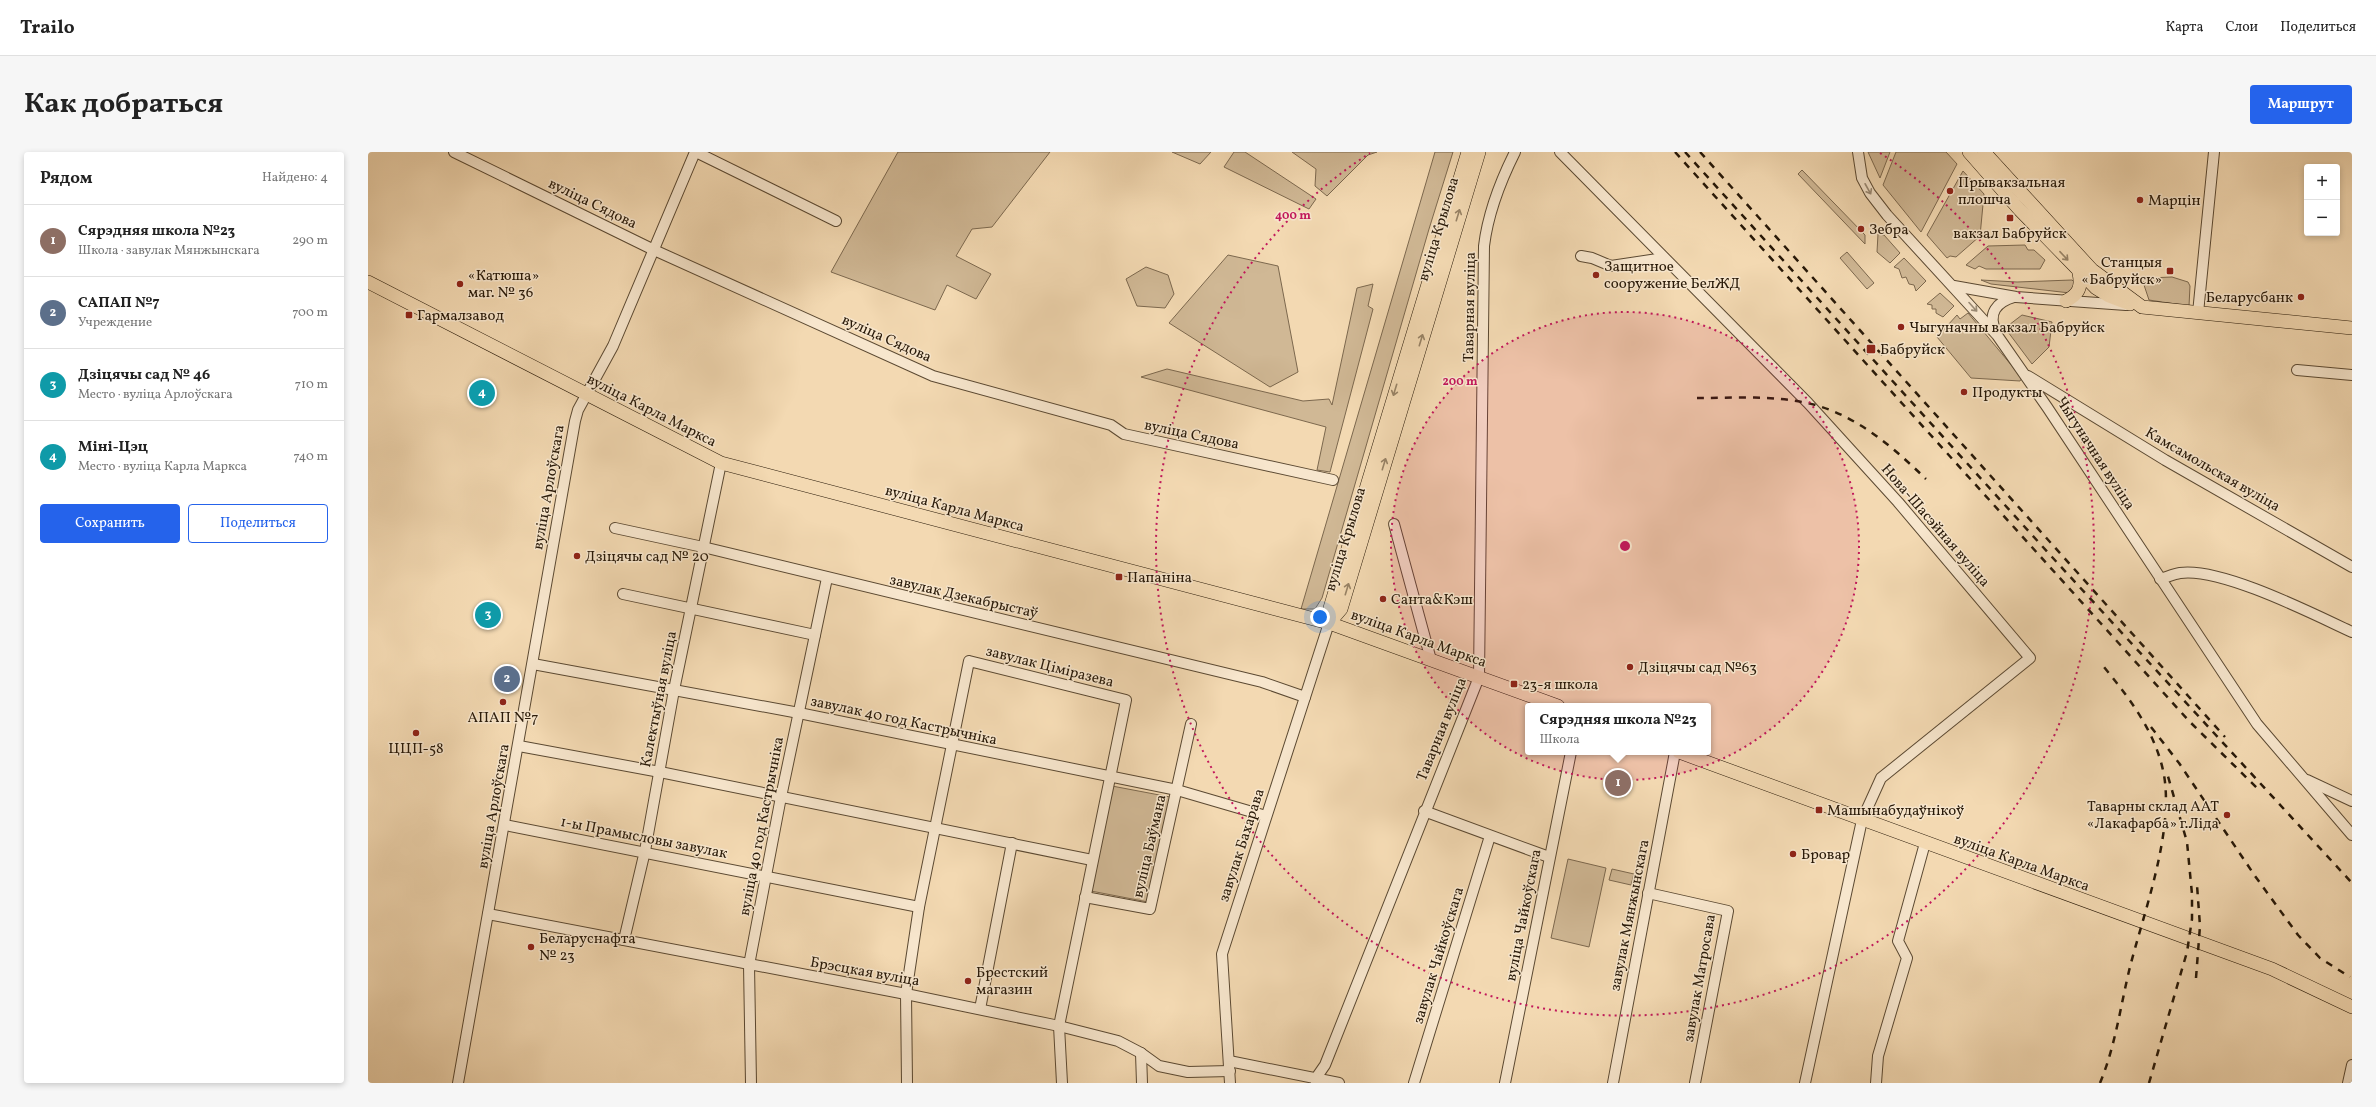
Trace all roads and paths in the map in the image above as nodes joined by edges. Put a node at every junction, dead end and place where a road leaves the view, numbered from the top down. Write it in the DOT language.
graph roads {
  1 [pos="454,152"];
  2 [pos="695,152"];
  3 [pos="1468,152"];
  4 [pos="1479,152"];
  5 [pos="1515,152"];
  6 [pos="1560,152"];
  7 [pos="1858,152"];
  8 [pos="1969,152"];
  9 [pos="1984,152"];
  10 [pos="2214,152"];
  11 [pos="836,221"];
  12 [pos="654,250"];
  13 [pos="1581,256"];
  14 [pos="1664,258"];
  15 [pos="2080,272"];
  16 [pos="368,282"];
  17 [pos="1954,286"];
  18 [pos="2016,297"];
  19 [pos="2066,301"];
  20 [pos="2142,307"];
  21 [pos="2198,313"];
  22 [pos="2352,328"];
  23 [pos="1997,335"];
  24 [pos="2297,370"];
  25 [pos="2025,374"];
  26 [pos="2352,376"];
  27 [pos="2060,394"];
  28 [pos="586,395"];
  29 [pos="2047,407"];
  30 [pos="721,463"];
  31 [pos="1332,480"];
  32 [pos="1394,524"];
  33 [pos="615,528"];
  34 [pos="703,547"];
  35 [pos="2352,567"];
  36 [pos="827,578"];
  37 [pos="2160,579"];
  38 [pos="623,594"];
  39 [pos="691,609"];
  40 [pos="1330,623"];
  41 [pos="2352,632"];
  42 [pos="815,635"];
  43 [pos="1431,660"];
  44 [pos="533,664"];
  45 [pos="1479,677"];
  46 [pos="674,690"];
  47 [pos="1305,697"];
  48 [pos="1550,703"];
  49 [pos="799,713"];
  50 [pos="1191,724"];
  51 [pos="952,745"];
  52 [pos="519,746"];
  53 [pos="1570,755"];
  54 [pos="1674,755"];
  55 [pos="1687,755"];
  56 [pos="660,772"];
  57 [pos="1109,777"];
  58 [pos="2304,779"];
  59 [pos="1177,790"];
  60 [pos="781,797"];
  61 [pos="2352,801"];
  62 [pos="1424,812"];
  63 [pos="1266,816"];
  64 [pos="1862,820"];
  65 [pos="505,825"];
  66 [pos="935,828"];
  67 [pos="2352,835"];
  68 [pos="1490,836"];
  69 [pos="1012,843"];
  70 [pos="1925,843"];
  71 [pos="645,851"];
  72 [pos="1549,857"];
  73 [pos="1092,860"];
  74 [pos="765,877"];
  75 [pos="1648,893"];
  76 [pos="1085,896"];
  77 [pos="919,907"];
  78 [pos="488,914"];
  79 [pos="624,940"];
  80 [pos="749,965"];
  81 [pos="906,994"];
  82 [pos="2352,1007"];
  83 [pos="980,1009"];
  84 [pos="1059,1026"];
  85 [pos="1141,1053"];
  86 [pos="1229,1066"];
  87 [pos="2352,1066"];
  88 [pos="1316,1081"];
  89 [pos="458,1083"];
  90 [pos="751,1083"];
  91 [pos="907,1083"];
  92 [pos="1062,1083"];
  93 [pos="1142,1083"];
  94 [pos="1230,1083"];
  95 [pos="1339,1083"];
  96 [pos="1414,1083"];
  97 [pos="1505,1083"];
  98 [pos="1613,1083"];
  99 [pos="1695,1083"];
  100 [pos="1805,1083"];
  101 [pos="1876,1083"];
  102 [pos="2348,1083"];
  1 -- 12 [label="street, вуліца Сядова"];
  2 -- 11 [label="street"];
  2 -- 12 [label="street, вуліца Арлоўскага"];
  3 -- 40 [label="main road, вуліца Крылова, one-way"];
  40 -- 4 [label="main road, вуліца Крылова, one-way"];
  5 -- 45 [label="street, Таварная вуліца"];
  6 -- 14 [label="street"];
  7 -- 17 [label="street, Чыгуначная вуліца, one-way"];
  8 -- 15 [label="main road, one-way"];
  9 -- 20 [label="main road"];
  10 -- 21 [label="street"];
  12 -- 28 [label="street, вуліца Арлоўскага"];
  12 -- 31 [label="street, вуліца Сядова"];
  13 -- 14 [label="street"];
  14 -- 64 [label="street, Нова-Шасэйная вуліца"];
  15 -- 19 [label="main road"];
  15 -- 20 [label="main road"];
  16 -- 28 [label="main road, вуліца Карла Маркса"];
  17 -- 18 [label="street"];
  17 -- 23 [label="street, Чыгуначная вуліца, one-way"];
  18 -- 19 [label="street"];
  18 -- 23 [label="street"];
  19 -- 20 [label="street"];
  20 -- 21 [label="main road"];
  21 -- 22 [label="main road"];
  23 -- 25 [label="street, Чыгуначная вуліца"];
  24 -- 26 [label="street"];
  25 -- 27 [label="street, Камсамольская вуліца"];
  25 -- 29 [label="street, Чыгуначная вуліца"];
  27 -- 29 [label="street"];
  27 -- 35 [label="street, Камсамольская вуліца"];
  28 -- 30 [label="main road, вуліца Карла Маркса"];
  28 -- 44 [label="street, вуліца Арлоўскага"];
  29 -- 37 [label="street, Чыгуначная вуліца"];
  30 -- 34 [label="street, Калектыўная вуліца"];
  30 -- 40 [label="main road, вуліца Карла Маркса"];
  32 -- 43 [label="street"];
  33 -- 34 [label="street, завулак Дзекабрыстаў"];
  34 -- 36 [label="street, завулак Дзекабрыстаў"];
  34 -- 39 [label="street, Калектыўная вуліца"];
  36 -- 42 [label="street, вуліца 40 год Кастрычніка"];
  36 -- 47 [label="street, завулак Дзекабрыстаў"];
  37 -- 41 [label="street"];
  37 -- 58 [label="street, Чыгуначная вуліца"];
  38 -- 39 [label="street"];
  39 -- 42 [label="street"];
  39 -- 46 [label="street, Калектыўная вуліца"];
  40 -- 43 [label="main road, вуліца Карла Маркса"];
  40 -- 47 [label="street, завулак Бахарава"];
  42 -- 49 [label="street, вуліца 40 год Кастрычніка"];
  43 -- 45 [label="main road, вуліца Карла Маркса"];
  44 -- 46 [label="street, завулак 40 год Кастрычніка"];
  44 -- 52 [label="street, вуліца Арлоўскага"];
  45 -- 48 [label="main road, вуліца Карла Маркса"];
  45 -- 62 [label="street, Таварная вуліца"];
  46 -- 49 [label="street, завулак 40 год Кастрычніка"];
  46 -- 56 [label="street, Калектыўная вуліца"];
  47 -- 63 [label="street, завулак Бахарава"];
  49 -- 51 [label="street, завулак 40 год Кастрычніка"];
  49 -- 60 [label="street, вуліца 40 год Кастрычніка"];
  50 -- 59 [label="street, вуліца Баўмана"];
  51 -- 57 [label="street, завулак 40 год Кастрычніка"];
  51 -- 57 [label="street, завулак Ціміразева"];
  51 -- 66 [label="street, завулак Ціміразева"];
  52 -- 56 [label="street"];
  52 -- 65 [label="street, вуліца Арлоўскага"];
  53 -- 72 [label="street, вуліца Чайкоўскага"];
  54 -- 75 [label="street, завулак Мянжынскага"];
  55 -- 64 [label="main road, вуліца Карла Маркса"];
  56 -- 60 [label="street"];
  56 -- 71 [label="street, Калектыўная вуліца"];
  57 -- 59 [label="street, завулак 40 год Кастрычніка"];
  57 -- 73 [label="street"];
  58 -- 61 [label="street, Чыгуначная вуліца"];
  58 -- 67 [label="street, Чыгуначная вуліца"];
  59 -- 63 [label="street, завулак 40 год Кастрычніка"];
  59 -- 76 [label="street, вуліца Баўмана"];
  60 -- 66 [label="street"];
  60 -- 74 [label="street, вуліца 40 год Кастрычніка"];
  62 -- 68 [label="street"];
  62 -- 88 [label="street, Таварная вуліца"];
  63 -- 86 [label="street, завулак Бахарава"];
  64 -- 70 [label="main road, вуліца Карла Маркса"];
  64 -- 100 [label="street"];
  65 -- 71 [label="street, 1-ы Прамысловы завулак"];
  65 -- 78 [label="street, вуліца Арлоўскага"];
  66 -- 69 [label="street"];
  66 -- 77 [label="street, завулак Ціміразева"];
  68 -- 72 [label="street"];
  68 -- 96 [label="street, завулак Чайкоўскага"];
  69 -- 73 [label="street"];
  69 -- 83 [label="street"];
  70 -- 82 [label="main road, вуліца Карла Маркса"];
  70 -- 101 [label="street"];
  71 -- 74 [label="street, 1-ы Прамысловы завулак"];
  71 -- 79 [label="street, Калектыўная вуліца"];
  72 -- 97 [label="street, вуліца Чайкоўскага"];
  73 -- 76 [label="street"];
  74 -- 77 [label="street, 1-ы Прамысловы завулак"];
  74 -- 80 [label="street, вуліца 40 год Кастрычніка"];
  75 -- 98 [label="street, завулак Мянжынскага"];
  75 -- 99 [label="street, завулак Матросава"];
  76 -- 84 [label="street"];
  77 -- 81 [label="street, завулак Ціміразева"];
  78 -- 79 [label="street, Брэсцкая вуліца"];
  78 -- 89 [label="street, вуліца Арлоўскага"];
  79 -- 80 [label="street, Брэсцкая вуліца"];
  80 -- 81 [label="street, Брэсцкая вуліца"];
  80 -- 90 [label="street, вуліца 40 год Кастрычніка"];
  81 -- 83 [label="street, Брэсцкая вуліца"];
  81 -- 91 [label="street, завулак Ціміразева"];
  83 -- 84 [label="street, Брэсцкая вуліца"];
  84 -- 85 [label="street, Брэсцкая вуліца"];
  84 -- 92 [label="street"];
  85 -- 86 [label="street, Брэсцкая вуліца"];
  85 -- 93 [label="street"];
  86 -- 88 [label="street, Брэсцкая вуліца"];
  86 -- 94 [label="street, завулак Бахарава"];
  87 -- 102 [label="street"];
  88 -- 95 [label="street, Брэсцкая вуліца"];
}
